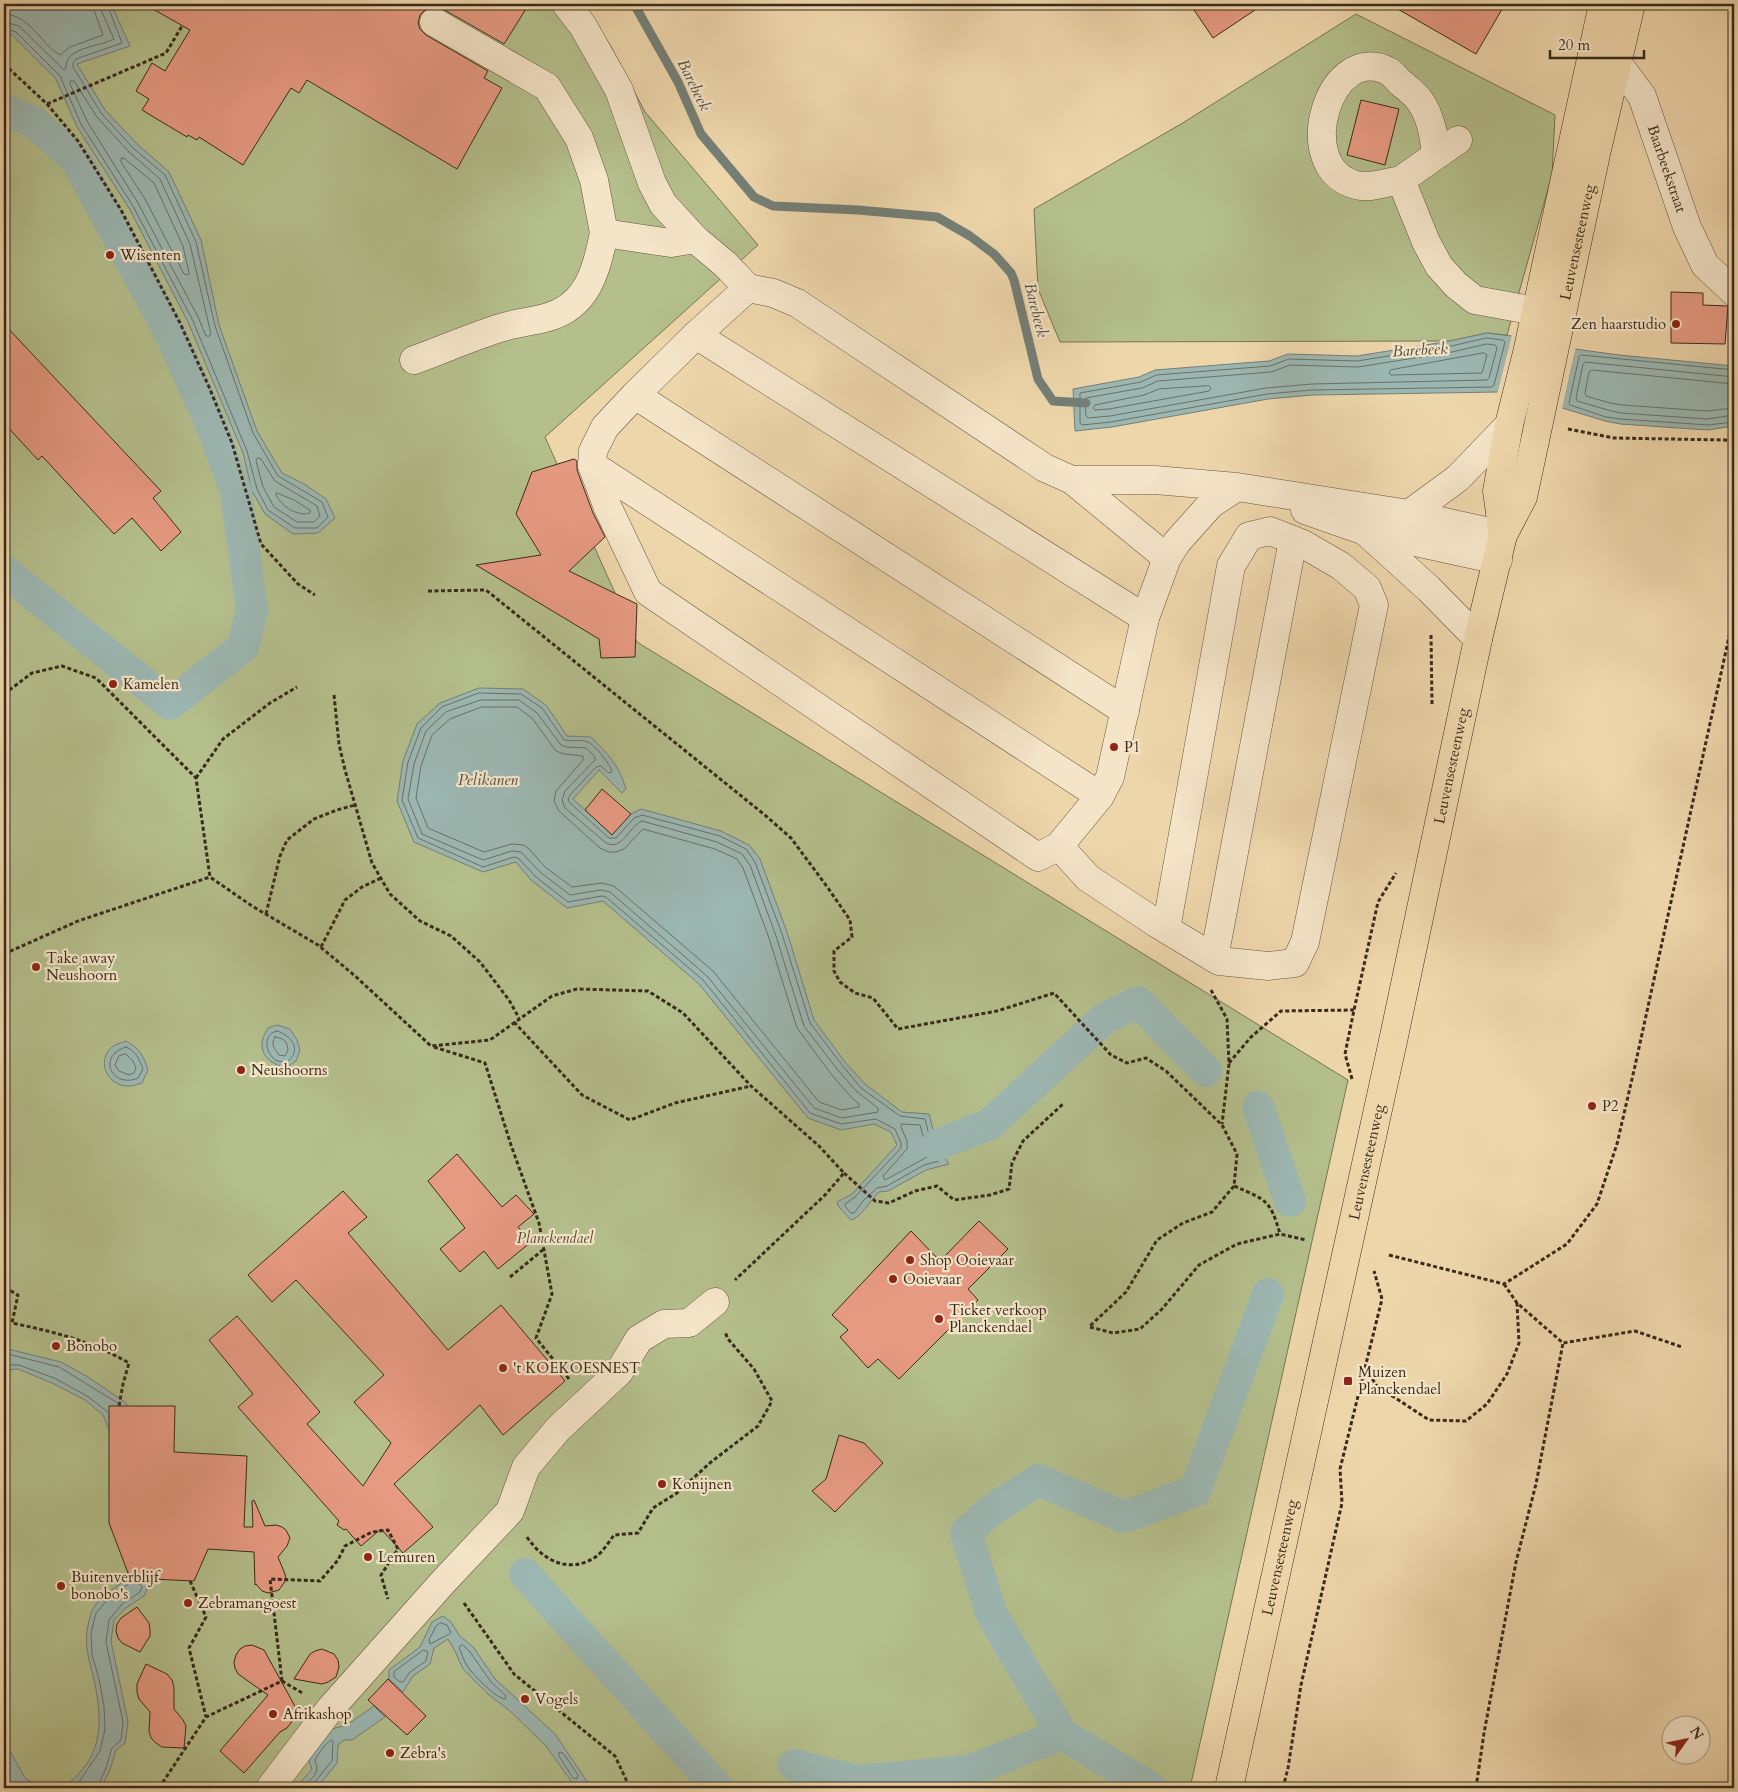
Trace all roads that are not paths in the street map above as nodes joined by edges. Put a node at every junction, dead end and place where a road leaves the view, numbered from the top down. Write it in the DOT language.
graph roads {
  1 [pos="566,4"];
  2 [pos="1603,4"];
  3 [pos="1631,4"];
  4 [pos="434,22"];
  5 [pos="1592,55"];
  6 [pos="1618,64"];
  7 [pos="1401,180"];
  8 [pos="604,233"];
  9 [pos="695,239"];
  10 [pos="748,288"];
  11 [pos="1734,292"];
  12 [pos="1536,311"];
  13 [pos="696,335"];
  14 [pos="414,360"];
  15 [pos="635,395"];
  16 [pos="1509,425"];
  17 [pos="592,465"];
  18 [pos="1072,480"];
  19 [pos="1237,487"];
  20 [pos="1410,514"];
  21 [pos="1365,531"];
  22 [pos="1293,540"];
  23 [pos="1500,547"];
  24 [pos="1166,558"];
  25 [pos="1145,618"];
  26 [pos="1478,639"];
  27 [pos="1124,711"];
  28 [pos="1100,796"];
  29 [pos="1059,846"];
  30 [pos="1166,929"];
  31 [pos="1214,958"];
  32 [pos="715,1302"];
  33 [pos="270,1788"];
  34 [pos="1229,1788"];
  1 -- 9 [label="street"];
  2 -- 5 [label="main road, Leuvensesteenweg"];
  3 -- 6 [label="main road, Leuvensesteenweg"];
  4 -- 8 [label="street"];
  5 -- 6 [label="street"];
  5 -- 12 [label="main road, Leuvensesteenweg"];
  6 -- 11 [label="street, Baarbeekstraat"];
  6 -- 23 [label="main road, Leuvensesteenweg"];
  7 -- 7 [label="street"];
  7 -- 12 [label="street"];
  8 -- 9 [label="street"];
  8 -- 14 [label="street"];
  9 -- 10 [label="street"];
  10 -- 13 [label="street"];
  10 -- 18 [label="street"];
  12 -- 16 [label="main road, Leuvensesteenweg"];
  13 -- 15 [label="street"];
  13 -- 25 [label="street"];
  15 -- 17 [label="street"];
  15 -- 27 [label="street"];
  16 -- 20 [label="street"];
  16 -- 23 [label="main road, Leuvensesteenweg"];
  17 -- 28 [label="street"];
  17 -- 29 [label="street"];
  18 -- 19 [label="street"];
  18 -- 24 [label="street"];
  19 -- 20 [label="street"];
  19 -- 21 [label="street"];
  19 -- 24 [label="street"];
  20 -- 23 [label="street"];
  21 -- 23 [label="street"];
  21 -- 26 [label="street"];
  22 -- 30 [label="street"];
  22 -- 31 [label="street"];
  22 -- 31 [label="street"];
  23 -- 26 [label="main road, Leuvensesteenweg"];
  24 -- 25 [label="street"];
  25 -- 27 [label="street"];
  26 -- 34 [label="main road, Leuvensesteenweg"];
  27 -- 28 [label="street"];
  28 -- 29 [label="street"];
  29 -- 30 [label="street"];
  30 -- 31 [label="street"];
  32 -- 33 [label="street"];
}
